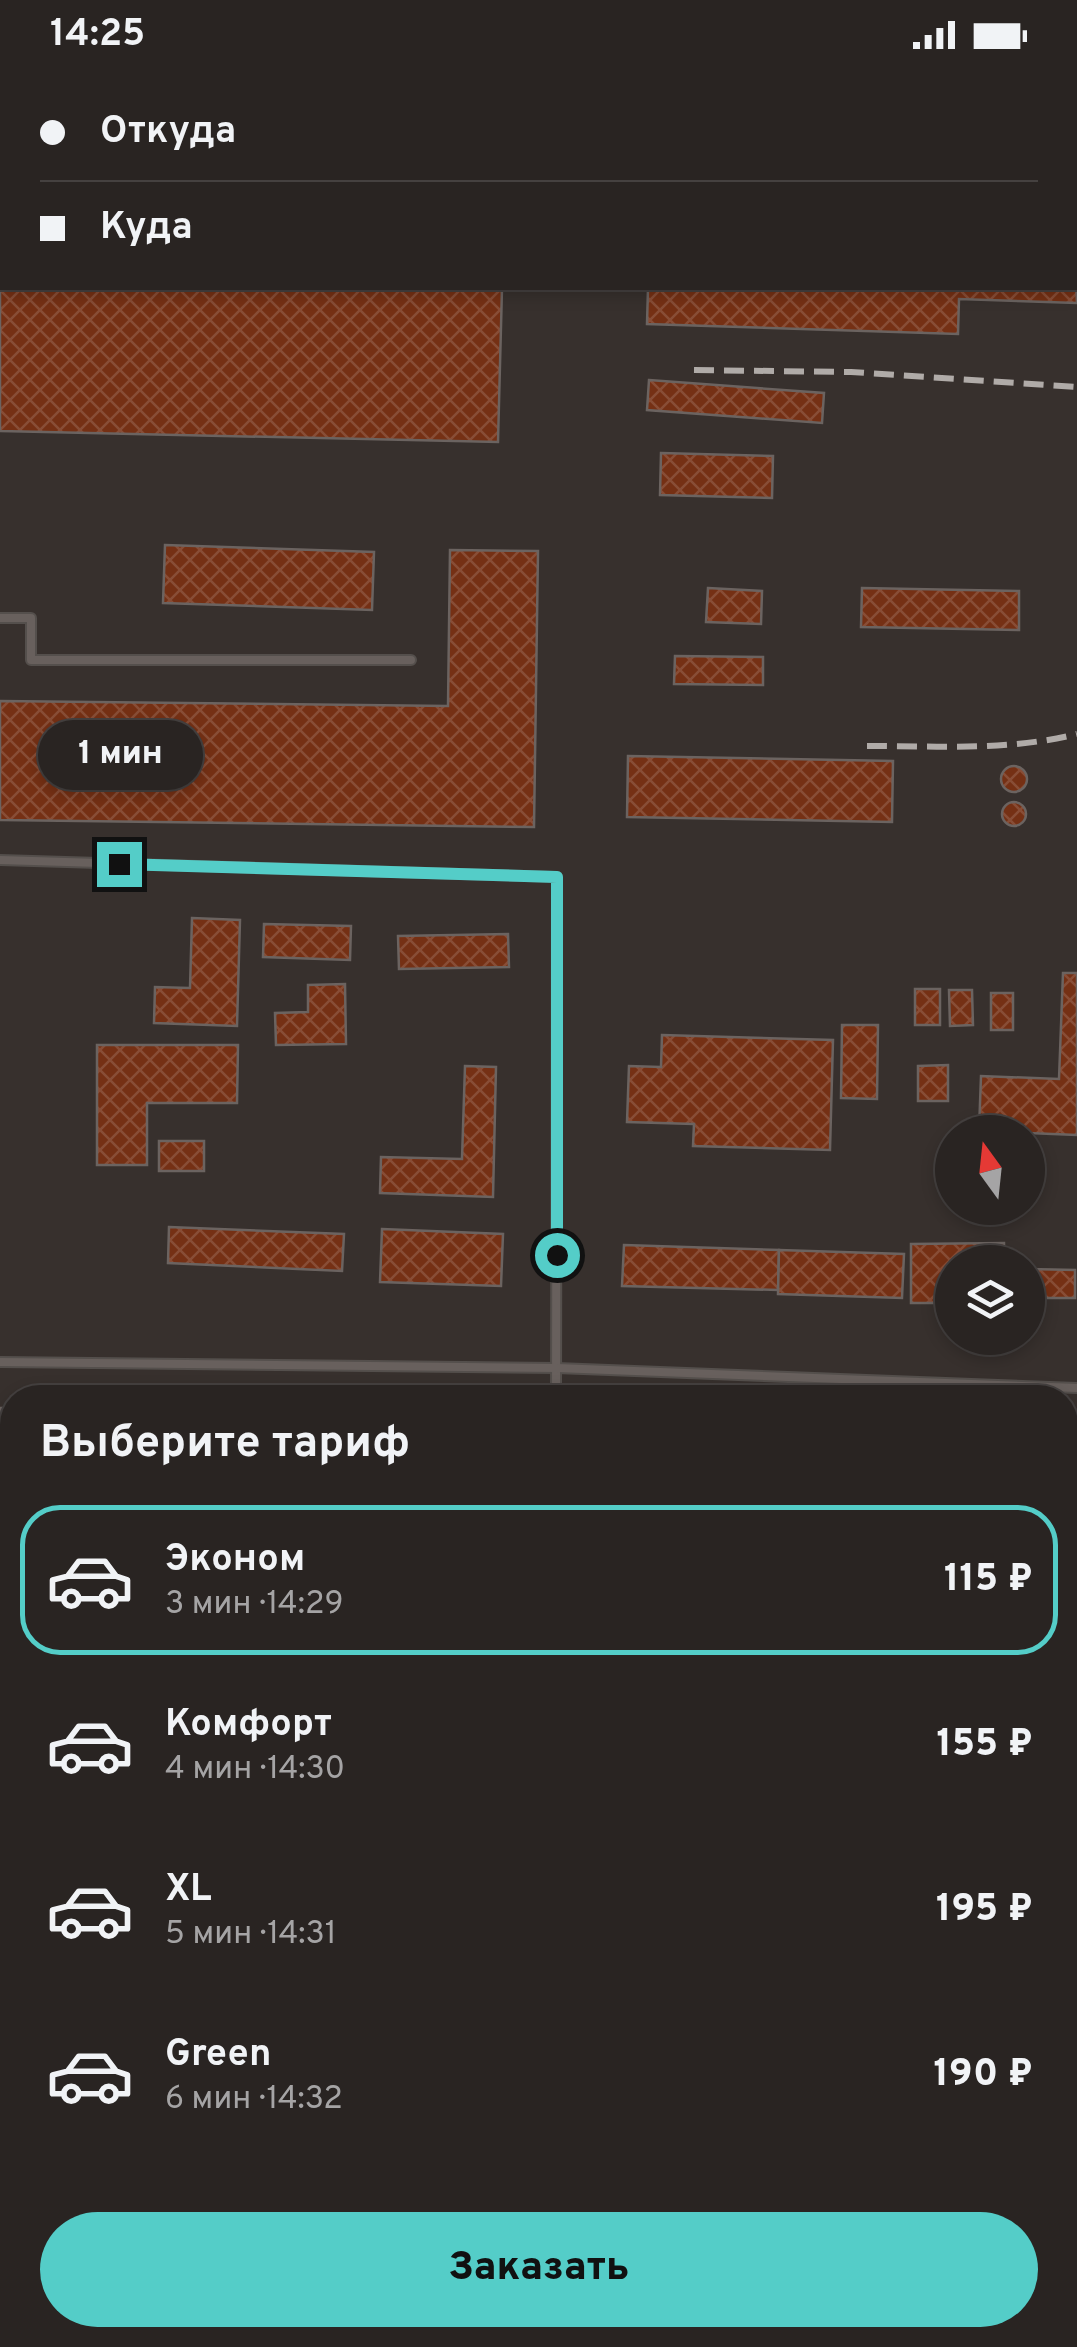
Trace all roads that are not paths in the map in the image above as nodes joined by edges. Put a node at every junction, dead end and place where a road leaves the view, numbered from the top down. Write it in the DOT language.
graph roads {
  1 [pos="0,618"];
  2 [pos="411,660"];
  3 [pos="0,860"];
  4 [pos="0,1362"];
  5 [pos="557,1368"];
  6 [pos="556,1385"];
  7 [pos="999,1385"];
  1 -- 2 [label="lane"];
  3 -- 5 [label="lane"];
  4 -- 5 [label="lane"];
  5 -- 6 [label="lane"];
  5 -- 7 [label="lane"];
}
